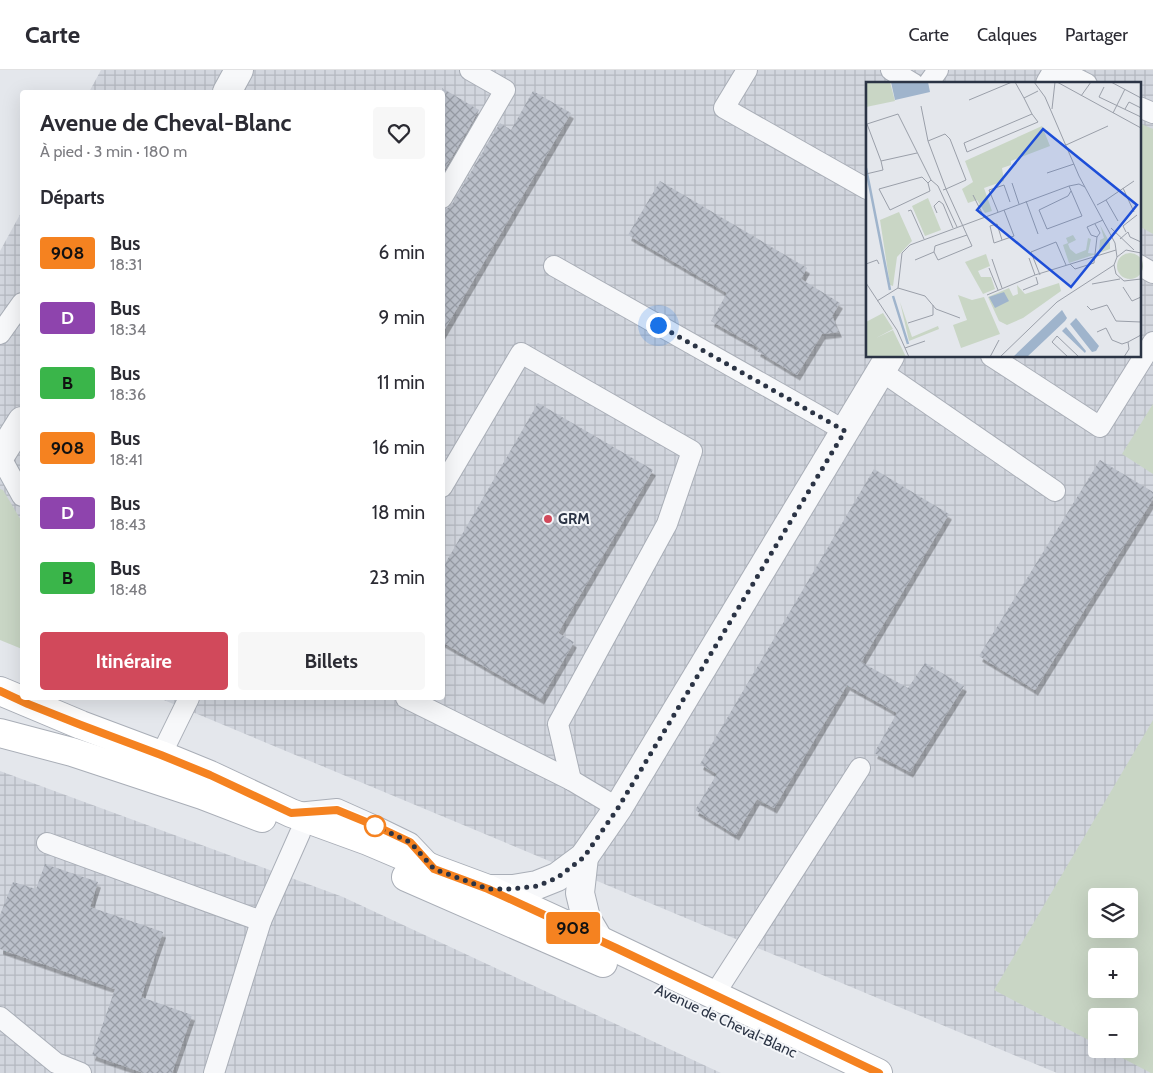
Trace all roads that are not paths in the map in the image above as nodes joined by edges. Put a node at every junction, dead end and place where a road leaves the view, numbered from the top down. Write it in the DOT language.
graph roads {
  1 [pos="239,70"];
  2 [pos="470,70"];
  3 [pos="747,70"];
  4 [pos="890,70"];
  5 [pos="938,70"];
  6 [pos="1059,70"];
  7 [pos="911,82"];
  8 [pos="929,82"];
  9 [pos="1051,82"];
  10 [pos="1083,82"];
  11 [pos="228,90"];
  12 [pos="1140,107"];
  13 [pos="1153,113"];
  14 [pos="866,188"];
  15 [pos="445,193"];
  16 [pos="554,266"];
  17 [pos="1140,266"];
  18 [pos="1153,273"];
  19 [pos="20,305"];
  20 [pos="0,334"];
  21 [pos="1153,342"];
  22 [pos="994,358"];
  23 [pos="885,364"];
  24 [pos="20,424"];
  25 [pos="845,431"];
  26 [pos="0,456"];
  27 [pos="445,482"];
  28 [pos="20,492"];
  29 [pos="1055,492"];
  30 [pos="0,691"];
  31 [pos="188,700"];
  32 [pos="410,700"];
  33 [pos="0,734"];
  34 [pos="161,755"];
  35 [pos="860,768"];
  36 [pos="570,780"];
  37 [pos="618,808"];
  38 [pos="296,823"];
  39 [pos="47,843"];
  40 [pos="584,857"];
  41 [pos="488,889"];
  42 [pos="261,921"];
  43 [pos="599,940"];
  44 [pos="714,995"];
  45 [pos="0,1017"];
  46 [pos="81,1073"];
  47 [pos="214,1073"];
  48 [pos="837,1073"];
  49 [pos="878,1073"];
  1 -- 11 [label="street"];
  2 -- 15 [label="lane"];
  3 -- 14 [label="lane"];
  4 -- 7 [label="lane"];
  5 -- 8 [label="lane"];
  6 -- 9 [label="street"];
  6 -- 10 [label="lane"];
  12 -- 13 [label="lane"];
  16 -- 25 [label="lane"];
  17 -- 18 [label="lane"];
  19 -- 20 [label="lane"];
  21 -- 22 [label="lane"];
  23 -- 25 [label="street"];
  23 -- 29 [label="lane"];
  24 -- 26 [label="street"];
  25 -- 37 [label="street"];
  26 -- 28 [label="lane"];
  27 -- 36 [label="lane"];
  30 -- 34 [label="main road, Avenue de Cheval-Blanc"];
  31 -- 34 [label="lane"];
  32 -- 36 [label="lane"];
  33 -- 38 [label="main road, Avenue de Cheval-Blanc"];
  34 -- 38 [label="main road, Avenue de Cheval-Blanc"];
  35 -- 44 [label="lane"];
  36 -- 37 [label="lane"];
  37 -- 40 [label="street"];
  38 -- 41 [label="main road, Avenue de Cheval-Blanc"];
  38 -- 42 [label="lane"];
  38 -- 48 [label="main road, Avenue de Cheval-Blanc"];
  39 -- 42 [label="lane"];
  40 -- 41 [label="street"];
  40 -- 43 [label="street"];
  41 -- 43 [label="main road, Avenue de Cheval-Blanc"];
  42 -- 47 [label="lane"];
  43 -- 44 [label="main road, Avenue de Cheval-Blanc"];
  44 -- 49 [label="main road, Avenue de Cheval-Blanc"];
  45 -- 46 [label="lane"];
}
